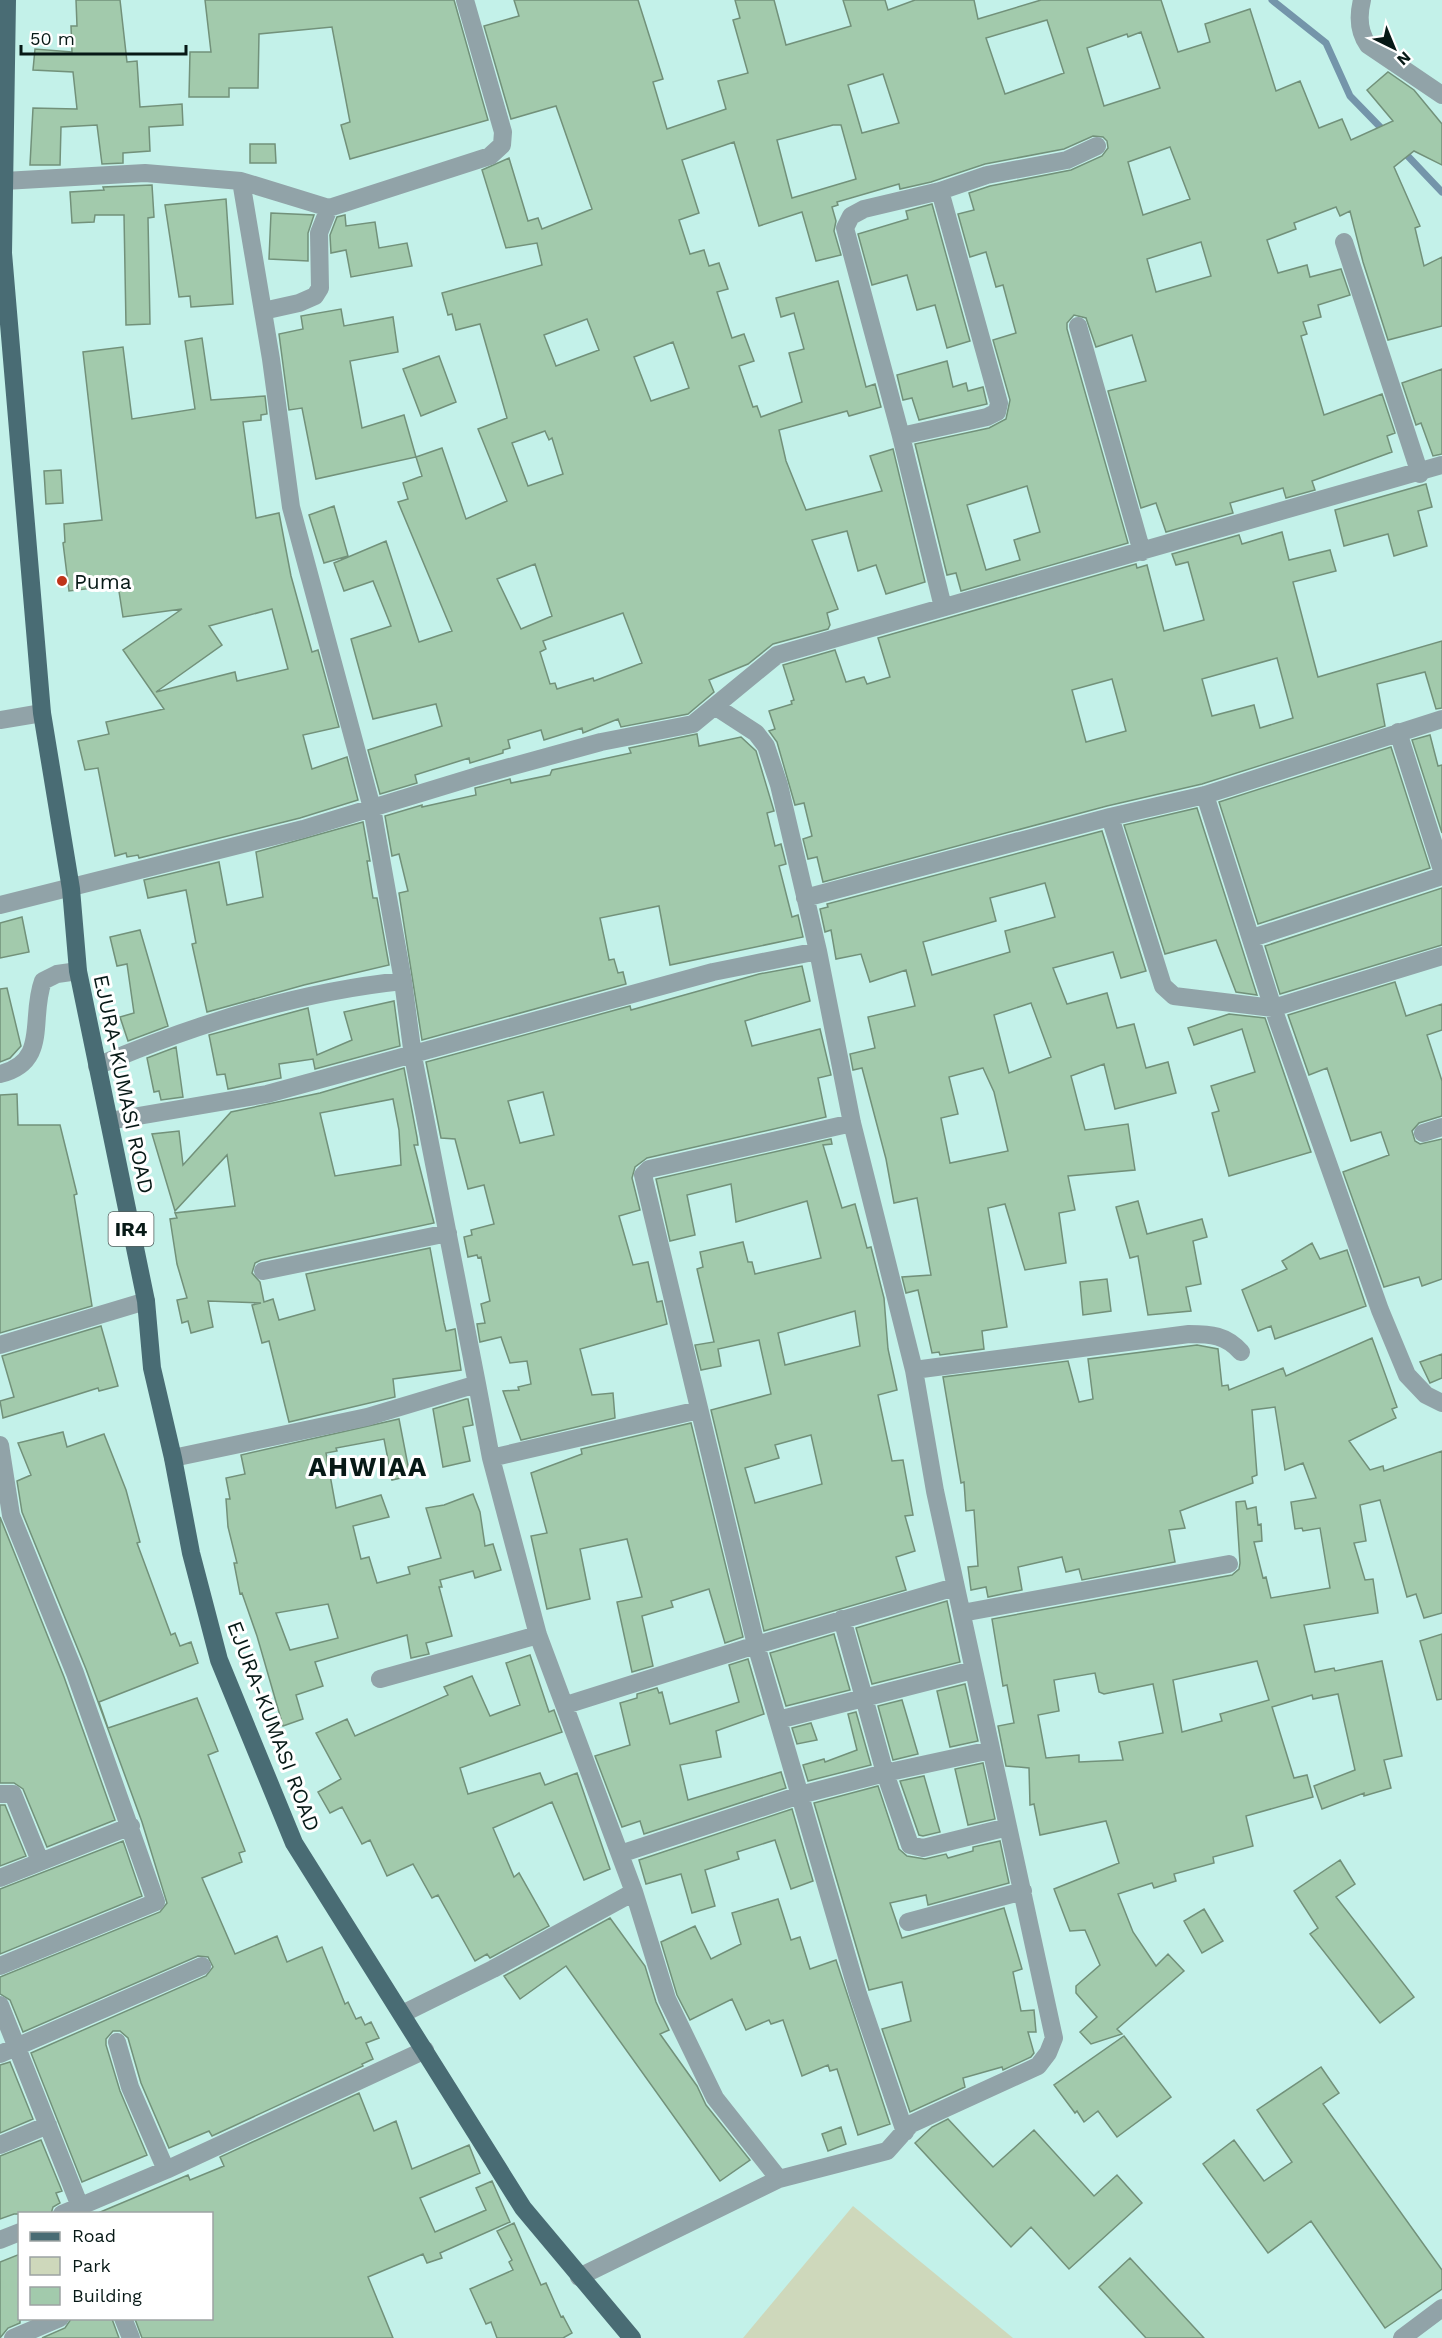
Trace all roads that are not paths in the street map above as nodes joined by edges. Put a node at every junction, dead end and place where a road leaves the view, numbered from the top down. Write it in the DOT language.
graph roads {
  1 [pos="7,0"];
  2 [pos="465,0"];
  3 [pos="1362,0"];
  4 [pos="1442,95"];
  5 [pos="3,108"];
  6 [pos="1097,146"];
  7 [pos="4,181"];
  8 [pos="241,181"];
  9 [pos="940,191"];
  10 [pos="329,208"];
  11 [pos="1344,242"];
  12 [pos="2,253"];
  13 [pos="263,311"];
  14 [pos="1078,326"];
  15 [pos="901,436"];
  16 [pos="1442,465"];
  17 [pos="1420,474"];
  18 [pos="1142,552"];
  19 [pos="943,607"];
  20 [pos="716,707"];
  21 [pos="42,713"];
  22 [pos="1442,719"];
  23 [pos="0,720"];
  24 [pos="1398,732"];
  25 [pos="1205,795"];
  26 [pos="372,808"];
  27 [pos="1110,817"];
  28 [pos="1442,870"];
  29 [pos="1442,876"];
  30 [pos="71,889"];
  31 [pos="805,898"];
  32 [pos="0,905"];
  33 [pos="1252,938"];
  34 [pos="818,951"];
  35 [pos="1442,956"];
  36 [pos="78,971"];
  37 [pos="403,981"];
  38 [pos="1272,1008"];
  39 [pos="413,1056"];
  40 [pos="97,1066"];
  41 [pos="0,1074"];
  42 [pos="109,1121"];
  43 [pos="852,1123"];
  44 [pos="1442,1127"];
  45 [pos="1423,1133"];
  46 [pos="448,1233"];
  47 [pos="263,1271"];
  48 [pos="146,1301"];
  49 [pos="0,1345"];
  50 [pos="1241,1352"];
  51 [pos="914,1370"];
  52 [pos="477,1384"];
  53 [pos="1442,1403"];
  54 [pos="699,1410"];
  55 [pos="0,1445"];
  56 [pos="173,1458"];
  57 [pos="491,1458"];
  58 [pos="6,1517"];
  59 [pos="1229,1564"];
  60 [pos="955,1587"];
  61 [pos="962,1613"];
  62 [pos="842,1619"];
  63 [pos="538,1635"];
  64 [pos="756,1645"];
  65 [pos="973,1670"];
  66 [pos="380,1679"];
  67 [pos="865,1698"];
  68 [pos="566,1705"];
  69 [pos="778,1720"];
  70 [pos="991,1750"];
  71 [pos="885,1773"];
  72 [pos="0,1794"];
  73 [pos="800,1795"];
  74 [pos="131,1826"];
  75 [pos="1008,1827"];
  76 [pos="620,1854"];
  77 [pos="40,1861"];
  78 [pos="0,1878"];
  79 [pos="1023,1891"];
  80 [pos="634,1892"];
  81 [pos="908,1922"];
  82 [pos="0,1966"];
  83 [pos="202,1966"];
  84 [pos="0,2005"];
  85 [pos="402,2014"];
  86 [pos="117,2042"];
  87 [pos="425,2050"];
  88 [pos="8,2051"];
  89 [pos="48,2125"];
  90 [pos="904,2132"];
  91 [pos="0,2145"];
  92 [pos="166,2170"];
  93 [pos="778,2179"];
  94 [pos="82,2210"];
  95 [pos="18,2233"];
  96 [pos="0,2240"];
  97 [pos="579,2277"];
  98 [pos="1442,2308"];
  99 [pos="58,2320"];
  100 [pos="123,2320"];
  101 [pos="13,2338"];
  102 [pos="131,2338"];
  103 [pos="632,2338"];
  104 [pos="1402,2338"];
  1 -- 5 [label="main road, EJURA-KUMASI ROAD / IR4"];
  2 -- 10 [label="street"];
  3 -- 4 [label="street"];
  5 -- 7 [label="main road, EJURA-KUMASI ROAD / IR4"];
  6 -- 9 [label="street"];
  7 -- 8 [label="street"];
  7 -- 12 [label="main road, EJURA-KUMASI ROAD / IR4"];
  8 -- 10 [label="street"];
  8 -- 13 [label="street"];
  9 -- 15 [label="street"];
  9 -- 15 [label="street"];
  10 -- 13 [label="street"];
  11 -- 17 [label="street"];
  12 -- 21 [label="main road, EJURA-KUMASI ROAD / IR4"];
  13 -- 26 [label="street"];
  14 -- 18 [label="street"];
  15 -- 19 [label="street"];
  16 -- 17 [label="street"];
  17 -- 18 [label="street"];
  18 -- 19 [label="street"];
  19 -- 20 [label="street"];
  20 -- 26 [label="street"];
  20 -- 31 [label="street"];
  21 -- 23 [label="street"];
  21 -- 30 [label="main road, EJURA-KUMASI ROAD / IR4"];
  22 -- 24 [label="street"];
  24 -- 25 [label="street"];
  24 -- 28 [label="street"];
  25 -- 27 [label="street"];
  25 -- 33 [label="street"];
  26 -- 30 [label="street"];
  26 -- 37 [label="street"];
  27 -- 31 [label="street"];
  27 -- 38 [label="street"];
  29 -- 33 [label="street"];
  30 -- 32 [label="street"];
  30 -- 36 [label="main road, EJURA-KUMASI ROAD / IR4"];
  31 -- 34 [label="street"];
  33 -- 38 [label="street"];
  34 -- 39 [label="street"];
  34 -- 43 [label="street"];
  35 -- 38 [label="street"];
  36 -- 40 [label="main road, EJURA-KUMASI ROAD / IR4"];
  36 -- 41 [label="street"];
  37 -- 39 [label="street"];
  37 -- 40 [label="street"];
  38 -- 53 [label="street"];
  39 -- 42 [label="street"];
  39 -- 46 [label="street"];
  40 -- 42 [label="main road, EJURA-KUMASI ROAD / IR4"];
  42 -- 48 [label="main road, EJURA-KUMASI ROAD / IR4"];
  43 -- 51 [label="street"];
  43 -- 54 [label="street"];
  44 -- 45 [label="street"];
  46 -- 47 [label="street"];
  46 -- 52 [label="street"];
  48 -- 49 [label="street"];
  48 -- 56 [label="main road, EJURA-KUMASI ROAD / IR4"];
  50 -- 51 [label="street"];
  51 -- 60 [label="street"];
  52 -- 56 [label="street"];
  52 -- 57 [label="street"];
  54 -- 57 [label="street"];
  54 -- 64 [label="street"];
  55 -- 58 [label="street"];
  56 -- 85 [label="main road, EJURA-KUMASI ROAD / IR4"];
  57 -- 63 [label="street"];
  58 -- 74 [label="street"];
  59 -- 61 [label="street"];
  60 -- 61 [label="street"];
  60 -- 62 [label="street"];
  61 -- 65 [label="street"];
  62 -- 64 [label="street"];
  62 -- 67 [label="street"];
  63 -- 66 [label="street"];
  63 -- 68 [label="street"];
  64 -- 68 [label="street"];
  64 -- 69 [label="street"];
  65 -- 67 [label="street"];
  65 -- 70 [label="street"];
  67 -- 69 [label="street"];
  67 -- 71 [label="street"];
  68 -- 76 [label="street"];
  69 -- 73 [label="street"];
  70 -- 71 [label="street"];
  70 -- 75 [label="street"];
  71 -- 73 [label="street"];
  71 -- 75 [label="street"];
  72 -- 77 [label="street"];
  73 -- 76 [label="street"];
  73 -- 90 [label="street"];
  74 -- 77 [label="street"];
  74 -- 82 [label="street"];
  75 -- 79 [label="street"];
  76 -- 80 [label="street"];
  77 -- 78 [label="street"];
  79 -- 81 [label="street"];
  79 -- 90 [label="street"];
  80 -- 85 [label="street"];
  80 -- 93 [label="street"];
  83 -- 88 [label="street"];
  84 -- 88 [label="street"];
  85 -- 87 [label="main road, EJURA-KUMASI ROAD / IR4"];
  86 -- 92 [label="street"];
  87 -- 92 [label="street"];
  87 -- 97 [label="main road, EJURA-KUMASI ROAD / IR4"];
  88 -- 89 [label="street"];
  89 -- 91 [label="street"];
  89 -- 94 [label="street"];
  90 -- 93 [label="street"];
  92 -- 94 [label="street"];
  93 -- 97 [label="street"];
  95 -- 96 [label="street"];
  97 -- 103 [label="main road, EJURA-KUMASI ROAD / IR4"];
  98 -- 104 [label="street"];
  99 -- 101 [label="street"];
  100 -- 102 [label="street"];
}
